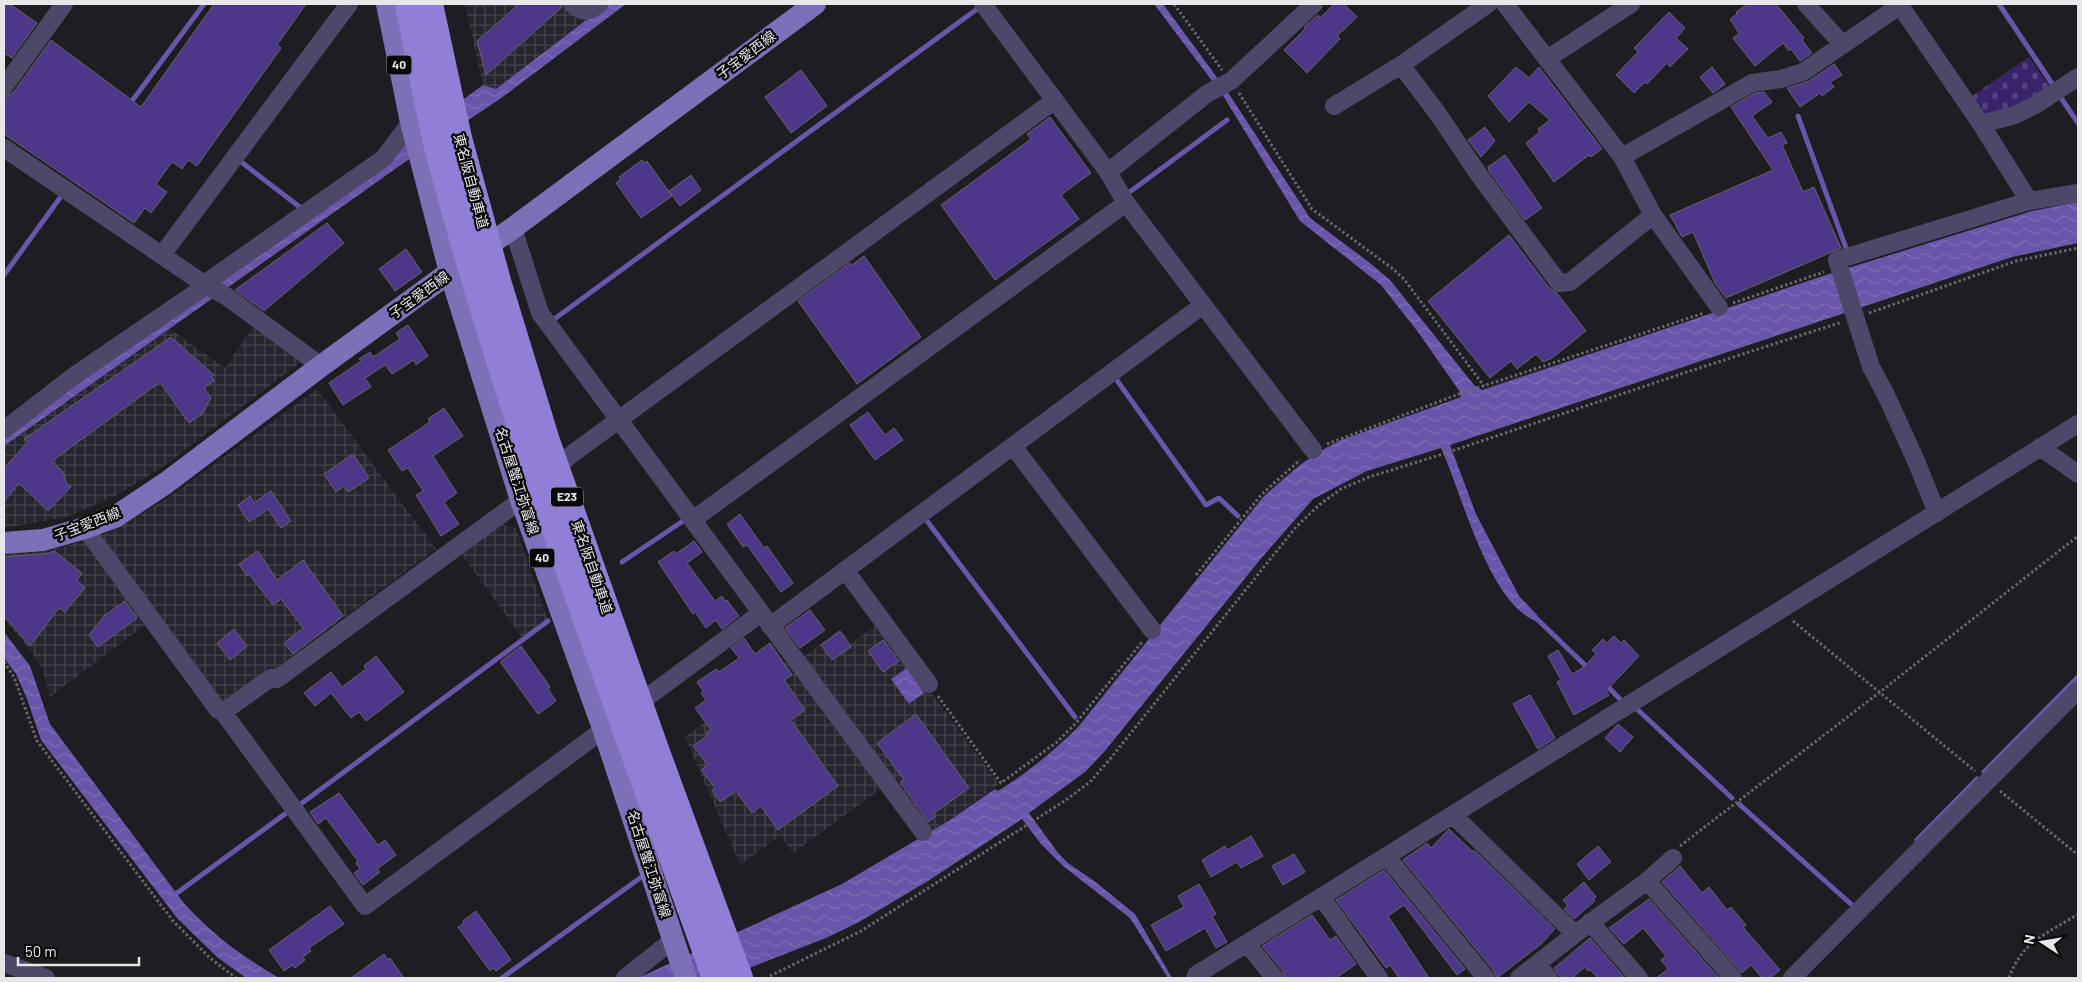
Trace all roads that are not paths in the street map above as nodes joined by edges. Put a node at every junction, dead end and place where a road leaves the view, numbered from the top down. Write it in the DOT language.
graph roads {
  1 [pos="64,4"];
  2 [pos="349,4"];
  3 [pos="386,4"];
  4 [pos="408,4"];
  5 [pos="430,4"];
  6 [pos="572,4"];
  7 [pos="599,4"];
  8 [pos="815,4"];
  9 [pos="983,4"];
  10 [pos="1314,4"];
  11 [pos="1488,4"];
  12 [pos="1505,4"];
  13 [pos="1631,4"];
  14 [pos="1806,4"];
  15 [pos="1900,4"];
  16 [pos="1843,45"];
  17 [pos="1547,59"];
  18 [pos="1402,64"];
  19 [pos="2078,77"];
  20 [pos="4,86"];
  21 [pos="1054,100"];
  22 [pos="1334,106"];
  23 [pos="412,124"];
  24 [pos="1981,124"];
  25 [pos="4,148"];
  26 [pos="1622,157"];
  27 [pos="1108,172"];
  28 [pos="2078,193"];
  29 [pos="2029,201"];
  30 [pos="1126,203"];
  31 [pos="1653,216"];
  32 [pos="513,228"];
  33 [pos="162,255"];
  34 [pos="450,272"];
  35 [pos="206,284"];
  36 [pos="1203,305"];
  37 [pos="1719,307"];
  38 [pos="322,366"];
  39 [pos="619,420"];
  40 [pos="2078,424"];
  41 [pos="4,430"];
  42 [pos="1013,446"];
  43 [pos="2040,447"];
  44 [pos="1314,450"];
  45 [pos="2078,474"];
  46 [pos="521,499"];
  47 [pos="1937,513"];
  48 [pos="694,519"];
  49 [pos="85,528"];
  50 [pos="4,543"];
  51 [pos="845,570"];
  52 [pos="765,620"];
  53 [pos="1152,630"];
  54 [pos="929,684"];
  55 [pos="2078,690"];
  56 [pos="223,712"];
  57 [pos="604,728"];
  58 [pos="1453,815"];
  59 [pos="924,832"];
  60 [pos="1387,857"];
  61 [pos="1673,858"];
  62 [pos="1646,881"];
  63 [pos="1322,898"];
  64 [pos="1590,922"];
  65 [pos="1575,934"];
  66 [pos="675,944"];
  67 [pos="1247,944"];
  68 [pos="4,964"];
  69 [pos="1537,964"];
  70 [pos="46,978"];
  71 [pos="625,978"];
  72 [pos="686,978"];
  73 [pos="715,978"];
  74 [pos="740,978"];
  75 [pos="1195,978"];
  76 [pos="1275,978"];
  77 [pos="1378,978"];
  78 [pos="1486,978"];
  79 [pos="1519,978"];
  80 [pos="1549,978"];
  81 [pos="1639,978"];
  82 [pos="1733,978"];
  83 [pos="1792,978"];
  1 -- 20 [label="street"];
  2 -- 33 [label="street"];
  3 -- 23 [label="main road, 名古屋蟹江弥富線 / 40"];
  4 -- 73 [label="highway, 東名阪自動車道 / E23, bridge"];
  5 -- 74 [label="highway, 東名阪自動車道 / E23, bridge"];
  6 -- 7 [label="street"];
  8 -- 32 [label="main road, 子宝愛西線"];
  9 -- 21 [label="street"];
  10 -- 27 [label="street"];
  11 -- 18 [label="street"];
  12 -- 17 [label="street"];
  13 -- 17 [label="street"];
  14 -- 16 [label="street"];
  15 -- 16 [label="street"];
  15 -- 24 [label="street"];
  16 -- 26 [label="street"];
  17 -- 26 [label="street"];
  18 -- 22 [label="street"];
  18 -- 31 [label="street"];
  19 -- 24 [label="street"];
  21 -- 27 [label="street"];
  21 -- 39 [label="street"];
  23 -- 34 [label="main road, 名古屋蟹江弥富線 / 40"];
  23 -- 35 [label="street"];
  24 -- 29 [label="street"];
  25 -- 33 [label="street"];
  26 -- 31 [label="street"];
  27 -- 30 [label="street"];
  28 -- 29 [label="street"];
  29 -- 47 [label="street"];
  30 -- 36 [label="street"];
  30 -- 48 [label="street"];
  31 -- 37 [label="street"];
  32 -- 34 [label="main road, 子宝愛西線"];
  32 -- 39 [label="street"];
  33 -- 35 [label="street"];
  34 -- 38 [label="main road, 子宝愛西線"];
  34 -- 46 [label="main road, 名古屋蟹江弥富線 / 40"];
  35 -- 38 [label="street"];
  35 -- 41 [label="street"];
  36 -- 42 [label="street"];
  36 -- 44 [label="street"];
  38 -- 49 [label="main road, 子宝愛西線"];
  39 -- 46 [label="street"];
  39 -- 48 [label="street"];
  40 -- 43 [label="street"];
  42 -- 51 [label="street"];
  42 -- 53 [label="street"];
  43 -- 45 [label="street"];
  43 -- 47 [label="street"];
  46 -- 56 [label="street"];
  46 -- 57 [label="main road, 名古屋蟹江弥富線 / 40"];
  47 -- 58 [label="street"];
  48 -- 52 [label="street"];
  49 -- 50 [label="main road, 子宝愛西線"];
  49 -- 56 [label="street"];
  51 -- 52 [label="street"];
  51 -- 54 [label="street"];
  52 -- 57 [label="street"];
  52 -- 59 [label="street"];
  55 -- 83 [label="street"];
  56 -- 57 [label="street"];
  57 -- 66 [label="main road, 名古屋蟹江弥富線 / 40"];
  58 -- 60 [label="street"];
  58 -- 65 [label="street"];
  60 -- 63 [label="street"];
  60 -- 78 [label="street"];
  61 -- 62 [label="street"];
  62 -- 64 [label="street"];
  62 -- 82 [label="street"];
  63 -- 67 [label="street"];
  63 -- 77 [label="street"];
  64 -- 65 [label="street"];
  64 -- 81 [label="street"];
  65 -- 69 [label="street"];
  66 -- 71 [label="street"];
  66 -- 72 [label="main road, 名古屋蟹江弥富線 / 40"];
  67 -- 75 [label="street"];
  67 -- 76 [label="street"];
  68 -- 70 [label="street"];
  69 -- 79 [label="street"];
  69 -- 80 [label="street"];
}
